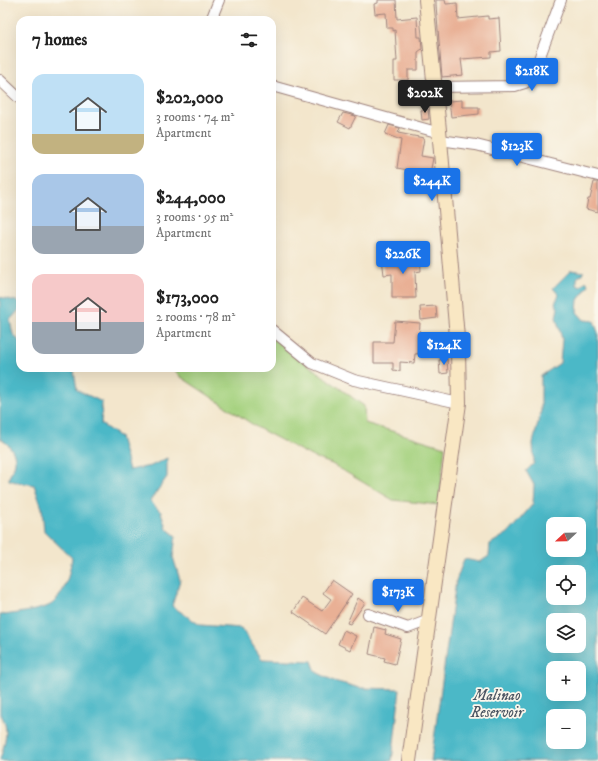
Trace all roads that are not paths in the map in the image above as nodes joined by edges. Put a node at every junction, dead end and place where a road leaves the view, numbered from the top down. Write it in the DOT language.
graph roads {
  1 [pos="219,0"];
  2 [pos="426,0"];
  3 [pos="561,0"];
  4 [pos="213,16"];
  5 [pos="0,80"];
  6 [pos="276,87"];
  7 [pos="435,87"];
  8 [pos="16,95"];
  9 [pos="440,136"];
  10 [pos="598,176"];
  11 [pos="276,333"];
  12 [pos="459,403"];
  13 [pos="368,614"];
  14 [pos="429,620"];
  15 [pos="409,761"];
  1 -- 4 [label="street"];
  2 -- 7 [label="main road"];
  3 -- 7 [label="street"];
  5 -- 8 [label="street"];
  6 -- 9 [label="street"];
  7 -- 9 [label="main road"];
  9 -- 10 [label="street"];
  9 -- 12 [label="main road"];
  11 -- 12 [label="street"];
  12 -- 14 [label="main road"];
  13 -- 14 [label="street"];
  14 -- 15 [label="main road"];
}
